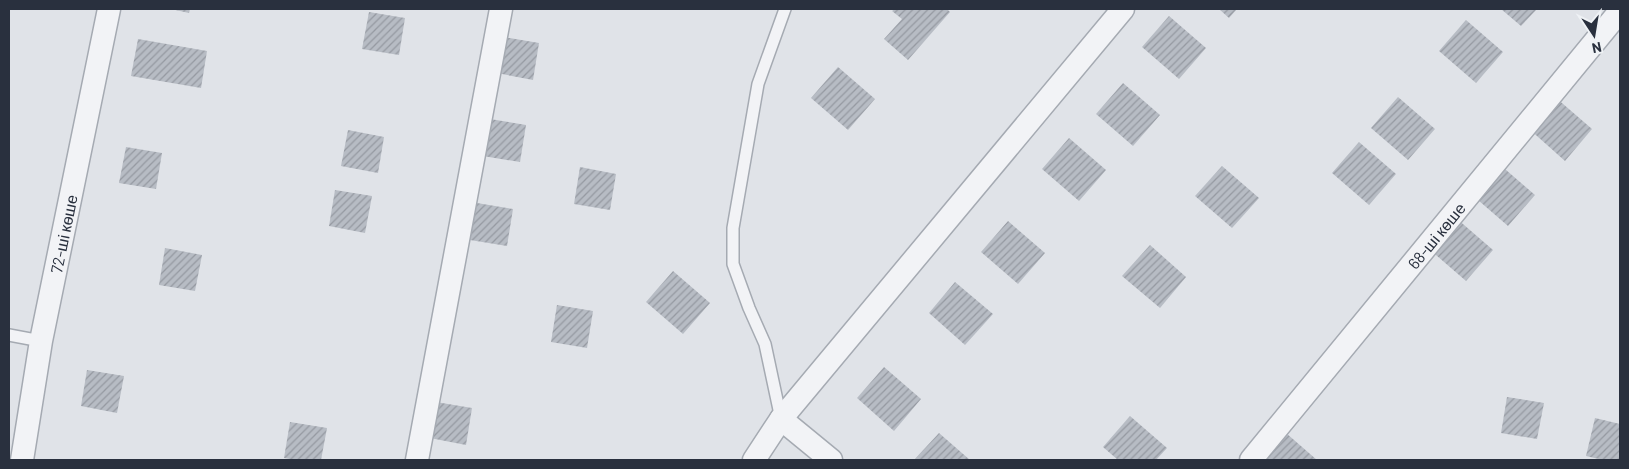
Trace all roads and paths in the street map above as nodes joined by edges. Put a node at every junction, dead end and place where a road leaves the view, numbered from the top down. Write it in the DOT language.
graph roads {
  1 [pos="109,9"];
  2 [pos="501,9"];
  3 [pos="785,9"];
  4 [pos="1123,9"];
  5 [pos="1620,11"];
  6 [pos="9,335"];
  7 [pos="42,341"];
  8 [pos="781,419"];
  9 [pos="25,460"];
  10 [pos="417,460"];
  11 [pos="754,460"];
  12 [pos="831,460"];
  13 [pos="1252,460"];
  1 -- 7 [label="street, 72-ші көше"];
  2 -- 10 [label="street"];
  3 -- 8 [label="lane"];
  4 -- 8 [label="street"];
  5 -- 13 [label="street, 68-ші көше"];
  6 -- 7 [label="lane"];
  7 -- 9 [label="street, 72-ші көше"];
  8 -- 11 [label="street"];
  8 -- 12 [label="street"];
}
